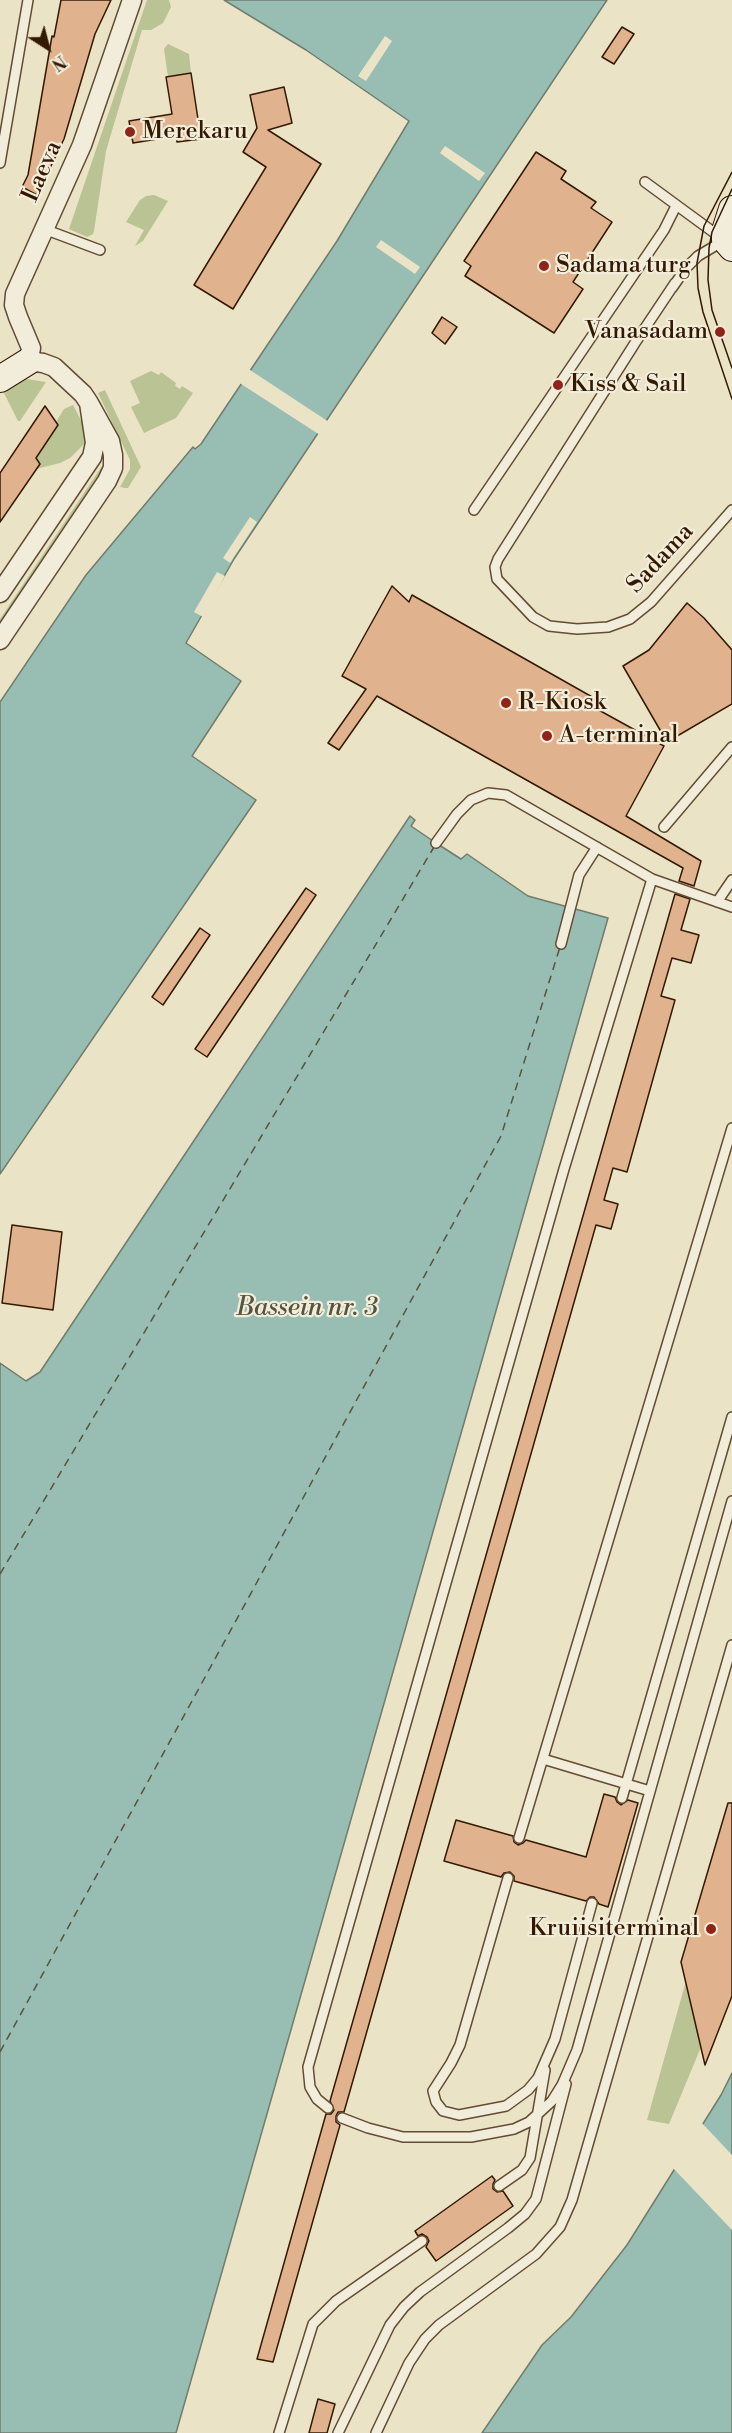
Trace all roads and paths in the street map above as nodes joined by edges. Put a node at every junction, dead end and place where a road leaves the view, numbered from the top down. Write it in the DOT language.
graph roads {
  1 [pos="28,0"];
  2 [pos="132,0"];
  3 [pos="0,163"];
  4 [pos="645,182"];
  5 [pos="676,206"];
  6 [pos="732,209"];
  7 [pos="44,229"];
  8 [pos="728,244"];
  9 [pos="100,249"];
  10 [pos="675,283"];
  11 [pos="29,361"];
  12 [pos="0,366"];
  13 [pos="0,379"];
  14 [pos="89,403"];
  15 [pos="474,510"];
  16 [pos="732,510"];
  17 [pos="528,511"];
  18 [pos="0,593"];
  19 [pos="0,640"];
  20 [pos="732,747"];
  21 [pos="664,827"];
  22 [pos="436,843"];
  23 [pos="597,847"];
  24 [pos="652,879"];
  25 [pos="732,880"];
  26 [pos="717,902"];
  27 [pos="732,907"];
  28 [pos="561,944"];
  29 [pos="732,1128"];
  30 [pos="732,1417"];
  31 [pos="732,1501"];
  32 [pos="732,1645"];
  33 [pos="543,1759"];
  34 [pos="626,1783"];
  35 [pos="650,1791"];
  36 [pos="622,1798"];
  37 [pos="519,1838"];
  38 [pos="508,1878"];
  39 [pos="592,1903"];
  40 [pos="547,2062"];
  41 [pos="570,2068"];
  42 [pos="328,2108"];
  43 [pos="538,2114"];
  44 [pos="342,2118"];
  45 [pos="499,2186"];
  46 [pos="422,2241"];
  47 [pos="279,2433"];
  48 [pos="338,2433"];
  49 [pos="376,2433"];
  1 -- 3 [label="lane"];
  2 -- 7 [label="street, Laeva"];
  4 -- 5 [label="lane"];
  5 -- 8 [label="lane"];
  5 -- 15 [label="lane"];
  6 -- 8 [label="street"];
  7 -- 9 [label="lane"];
  7 -- 11 [label="street, Laeva"];
  8 -- 10 [label="lane"];
  10 -- 16 [label="lane, Sadama"];
  10 -- 17 [label="lane"];
  11 -- 12 [label="street"];
  11 -- 13 [label="street"];
  11 -- 14 [label="street"];
  14 -- 18 [label="street"];
  14 -- 19 [label="street"];
  20 -- 21 [label="lane"];
  22 -- 23 [label="lane"];
  23 -- 24 [label="lane"];
  23 -- 28 [label="lane"];
  24 -- 26 [label="lane"];
  24 -- 42 [label="lane"];
  25 -- 26 [label="lane"];
  26 -- 27 [label="lane"];
  29 -- 33 [label="lane"];
  30 -- 34 [label="lane"];
  31 -- 35 [label="lane"];
  32 -- 49 [label="lane"];
  33 -- 34 [label="lane"];
  33 -- 37 [label="lane"];
  34 -- 35 [label="lane"];
  34 -- 36 [label="lane"];
  35 -- 41 [label="lane"];
  38 -- 40 [label="lane"];
  39 -- 40 [label="lane"];
  40 -- 43 [label="lane"];
  41 -- 43 [label="lane"];
  41 -- 48 [label="lane"];
  43 -- 44 [label="lane"];
  43 -- 45 [label="lane"];
  46 -- 47 [label="lane"];
}
